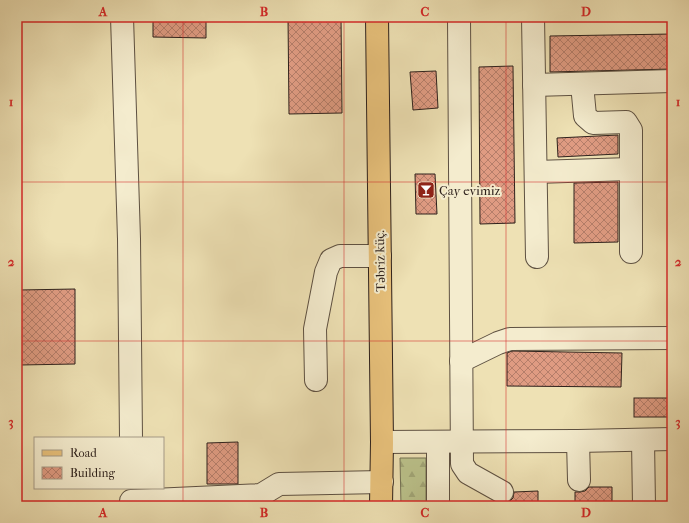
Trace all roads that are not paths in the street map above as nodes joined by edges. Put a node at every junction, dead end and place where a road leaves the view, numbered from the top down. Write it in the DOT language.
graph roads {
  1 [pos="122,17"];
  2 [pos="377,17"];
  3 [pos="459,17"];
  4 [pos="533,17"];
  5 [pos="672,81"];
  6 [pos="582,84"];
  7 [pos="534,85"];
  8 [pos="630,169"];
  9 [pos="536,172"];
  10 [pos="631,252"];
  11 [pos="380,256"];
  12 [pos="537,257"];
  13 [pos="672,338"];
  14 [pos="461,362"];
  15 [pos="316,380"];
  16 [pos="131,437"];
  17 [pos="672,439"];
  18 [pos="643,440"];
  19 [pos="578,441"];
  20 [pos="382,442"];
  21 [pos="438,442"];
  22 [pos="462,442"];
  23 [pos="579,480"];
  24 [pos="382,482"];
  25 [pos="502,492"];
  26 [pos="131,498"];
  27 [pos="381,506"];
  28 [pos="438,506"];
  29 [pos="644,506"];
  1 -- 16 [label="street"];
  2 -- 11 [label="main road, Təbriz küç."];
  3 -- 14 [label="street"];
  4 -- 7 [label="street"];
  5 -- 6 [label="street"];
  6 -- 7 [label="street"];
  6 -- 8 [label="street"];
  7 -- 9 [label="street"];
  8 -- 9 [label="street"];
  8 -- 10 [label="street"];
  9 -- 12 [label="street"];
  11 -- 15 [label="street"];
  11 -- 20 [label="main road, Təbriz küç."];
  13 -- 14 [label="street"];
  14 -- 22 [label="street"];
  17 -- 18 [label="street"];
  18 -- 19 [label="street"];
  18 -- 29 [label="street"];
  19 -- 22 [label="street"];
  19 -- 23 [label="street"];
  20 -- 21 [label="street"];
  20 -- 24 [label="main road, Təbriz küç."];
  21 -- 22 [label="street"];
  21 -- 28 [label="street"];
  22 -- 25 [label="street"];
  24 -- 26 [label="street"];
  24 -- 27 [label="main road, Təbriz küç."];
}
